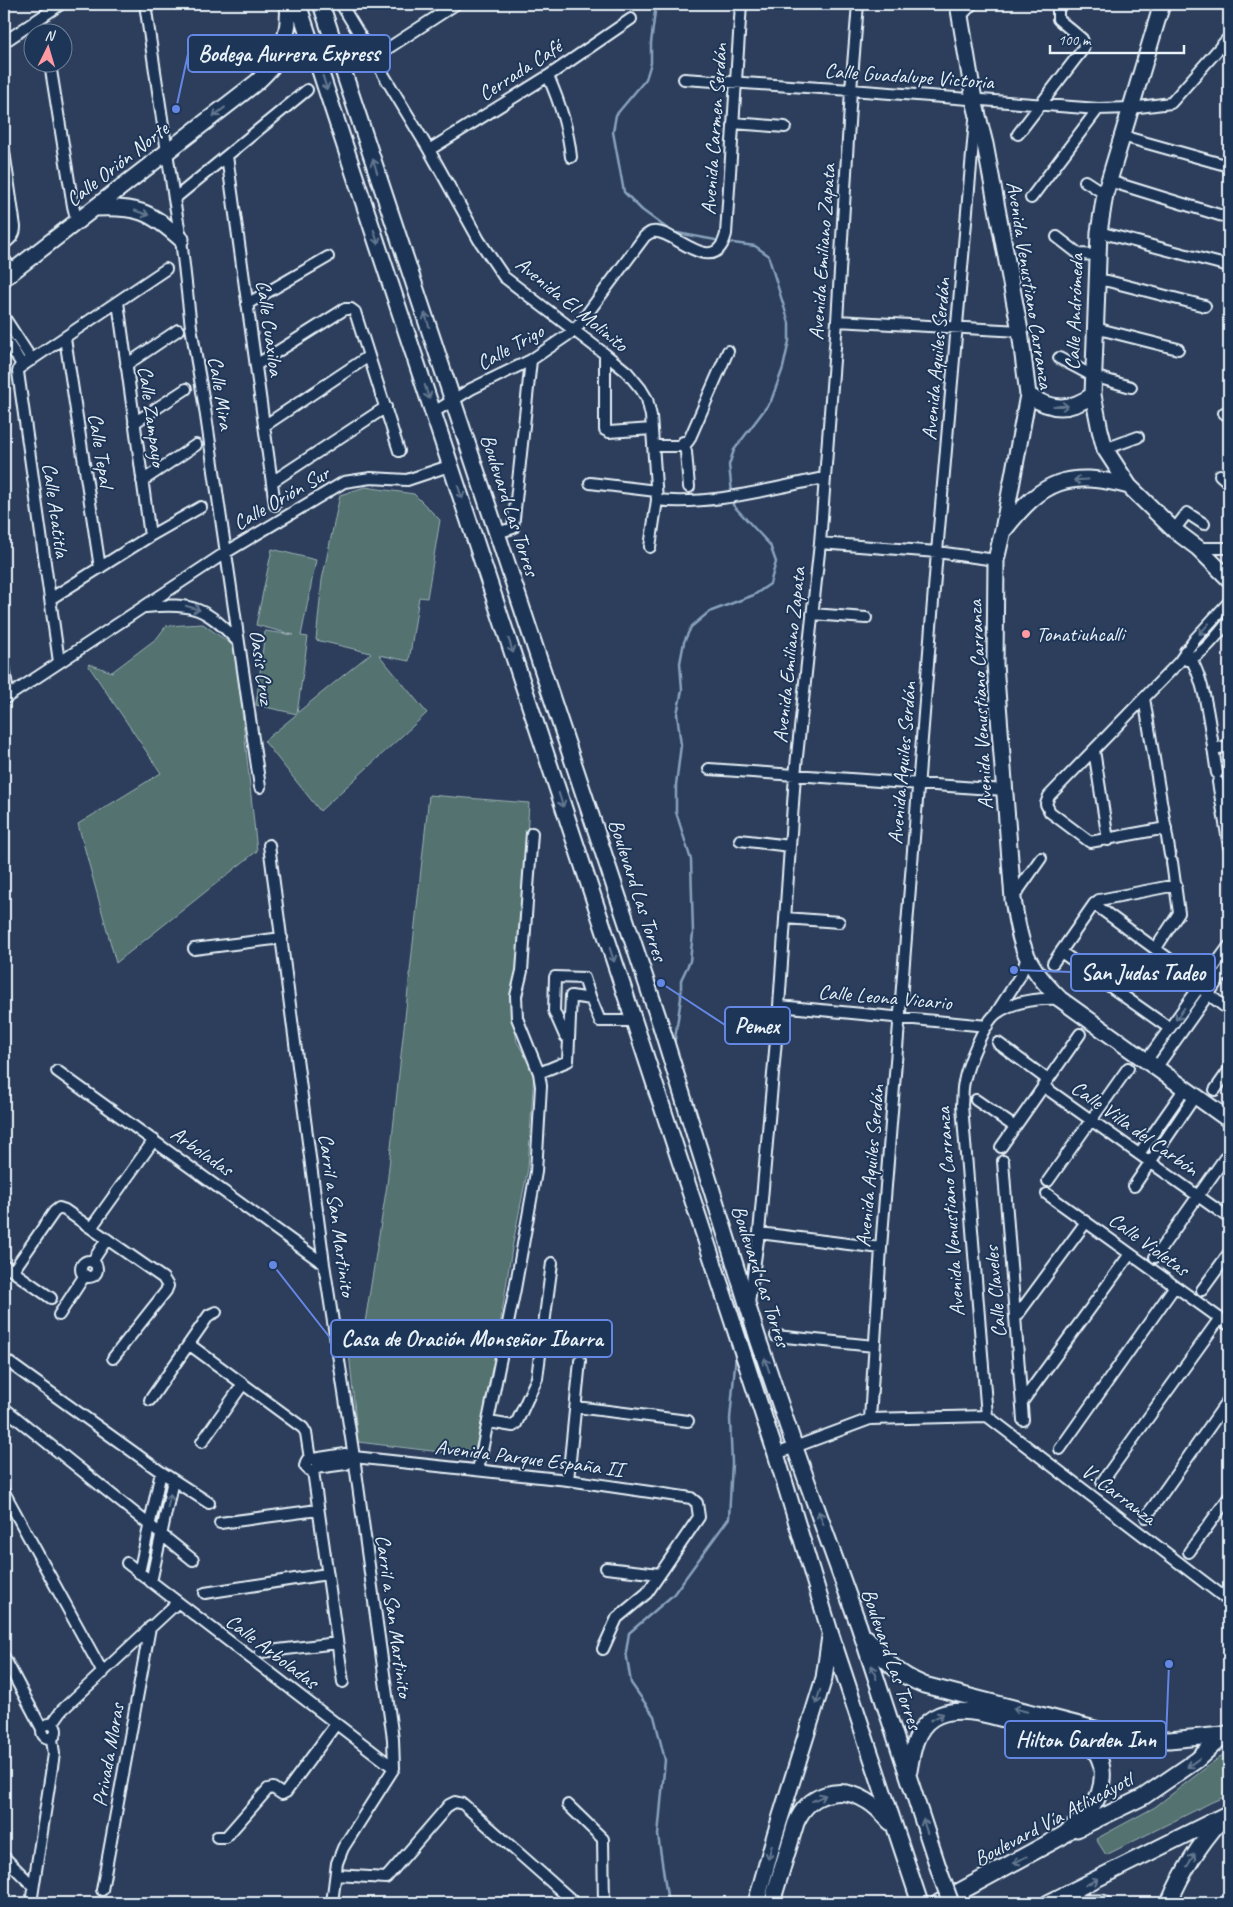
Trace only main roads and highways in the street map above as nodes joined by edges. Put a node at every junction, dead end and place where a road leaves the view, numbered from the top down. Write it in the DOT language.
graph roads {
  1 [pos="288,4"];
  2 [pos="298,4"];
  3 [pos="322,4"];
  4 [pos="1162,4"];
  5 [pos="958,11"];
  6 [pos="95,208"];
  7 [pos="181,239"];
  8 [pos="7,269"];
  9 [pos="1093,394"];
  10 [pos="1028,395"];
  11 [pos="1129,486"];
  12 [pos="1003,530"];
  13 [pos="1229,579"];
  14 [pos="1229,1120"];
  15 [pos="859,1626"];
  16 [pos="830,1632"];
  17 [pos="1226,1733"];
  18 [pos="908,1773"];
  19 [pos="1228,1814"];
  20 [pos="893,1824"];
  21 [pos="1062,1836"];
  22 [pos="756,1903"];
  23 [pos="773,1903"];
  24 [pos="920,1903"];
  25 [pos="939,1903"];
  26 [pos="951,1903"];
  27 [pos="1048,1903"];
  28 [pos="1064,1903"];
  29 [pos="1103,1903"];
  30 [pos="1169,1903"];
  1 -- 6 [label="main road, Calle Orión Norte, one-way"];
  2 -- 16 [label="main road, Boulevard Las Torres, one-way"];
  15 -- 3 [label="main road, Boulevard Las Torres, one-way"];
  4 -- 9 [label="main road, Calle Andrómeda"];
  5 -- 10 [label="main road, Avenida Venustiano Carranza"];
  6 -- 7 [label="main road, one-way"];
  6 -- 8 [label="main road, Calle Orión Norte"];
  10 -- 9 [label="main road, one-way"];
  9 -- 11 [label="main road, Calle Andrómeda"];
  10 -- 12 [label="main road, Avenida Venustiano Carranza"];
  11 -- 12 [label="main road, one-way"];
  11 -- 13 [label="main road, Calle Andrómeda"];
  12 -- 14 [label="main road, Avenida Venustiano Carranza"];
  17 -- 15 [label="main road, one-way"];
  18 -- 15 [label="main road, Boulevard Las Torres, one-way"];
  16 -- 20 [label="main road, Boulevard Las Torres"];
  16 -- 22 [label="main road, one-way"];
  17 -- 21 [label="main road, Boulevard Vía Atlixcáyotl, one-way"];
  18 -- 21 [label="main road, one-way"];
  26 -- 18 [label="main road, Boulevard Las Torres, one-way, bridge"];
  27 -- 19 [label="main road, one-way"];
  30 -- 19 [label="main road, one-way"];
  23 -- 20 [label="main road, one-way"];
  20 -- 24 [label="main road, Boulevard Las Torres"];
  21 -- 25 [label="main road, Boulevard Vía Atlixcáyotl, one-way"];
  28 -- 29 [label="main road"];
}
